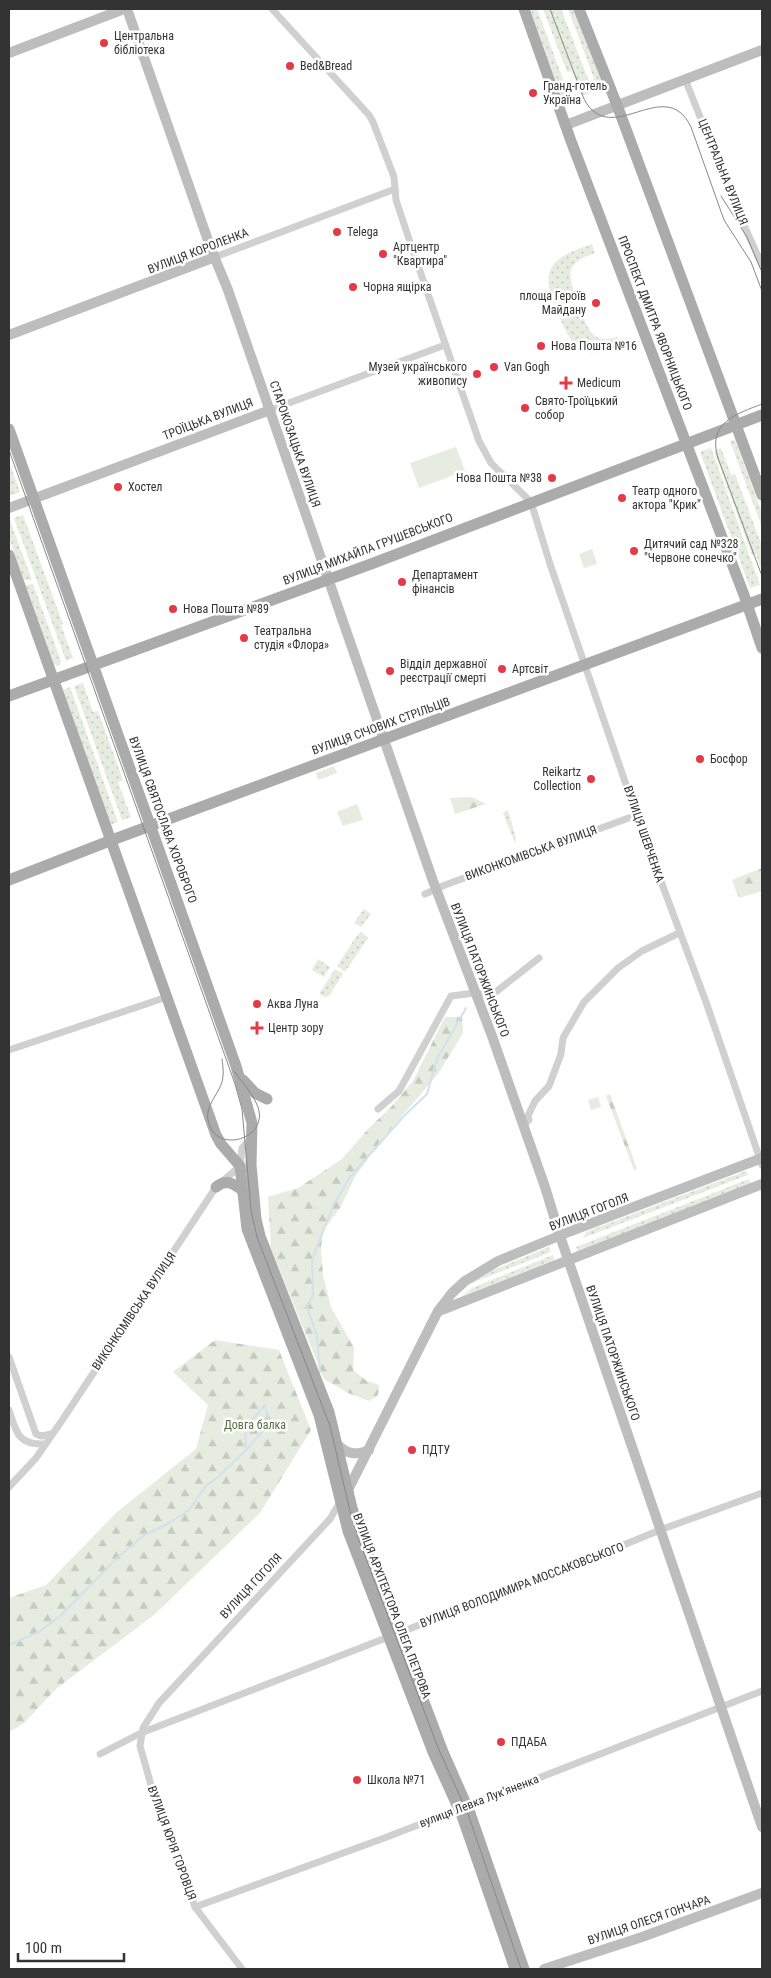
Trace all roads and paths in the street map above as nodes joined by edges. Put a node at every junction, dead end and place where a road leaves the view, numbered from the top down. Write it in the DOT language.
graph roads {
  1 [pos="125,9"];
  2 [pos="272,9"];
  3 [pos="524,9"];
  4 [pos="579,9"];
  5 [pos="762,50"];
  6 [pos="9,53"];
  7 [pos="685,79"];
  8 [pos="618,105"];
  9 [pos="566,125"];
  10 [pos="395,189"];
  11 [pos="214,257"];
  12 [pos="762,265"];
  13 [pos="9,334"];
  14 [pos="445,345"];
  15 [pos="270,410"];
  16 [pos="762,415"];
  17 [pos="736,425"];
  18 [pos="9,429"];
  19 [pos="686,444"];
  20 [pos="762,495"];
  21 [pos="34,499"];
  22 [pos="531,502"];
  23 [pos="9,508"];
  24 [pos="9,555"];
  25 [pos="328,579"];
  26 [pos="762,599"];
  27 [pos="747,604"];
  28 [pos="762,648"];
  29 [pos="93,665"];
  30 [pos="585,665"];
  31 [pos="54,680"];
  32 [pos="9,696"];
  33 [pos="384,740"];
  34 [pos="637,816"];
  35 [pos="151,826"];
  36 [pos="112,840"];
  37 [pos="9,880"];
  38 [pos="435,888"];
  39 [pos="426,894"];
  40 [pos="679,933"];
  41 [pos="540,958"];
  42 [pos="475,993"];
  43 [pos="167,996"];
  44 [pos="9,1050"];
  45 [pos="236,1066"];
  46 [pos="266,1100"];
  47 [pos="378,1109"];
  48 [pos="523,1125"];
  49 [pos="252,1133"];
  50 [pos="221,1144"];
  51 [pos="242,1148"];
  52 [pos="762,1161"];
  53 [pos="245,1166"];
  54 [pos="762,1184"];
  55 [pos="216,1187"];
  56 [pos="242,1190"];
  57 [pos="245,1221"];
  58 [pos="258,1228"];
  59 [pos="560,1236"];
  60 [pos="568,1260"];
  61 [pos="438,1311"];
  62 [pos="287,1320"];
  63 [pos="9,1357"];
  64 [pos="313,1384"];
  65 [pos="9,1410"];
  66 [pos="36,1434"];
  67 [pos="52,1434"];
  68 [pos="24,1441"];
  69 [pos="44,1444"];
  70 [pos="338,1446"];
  71 [pos="369,1450"];
  72 [pos="9,1487"];
  73 [pos="348,1490"];
  74 [pos="762,1492"];
  75 [pos="340,1502"];
  76 [pos="660,1530"];
  77 [pos="393,1635"];
  78 [pos="762,1691"];
  79 [pos="720,1708"];
  80 [pos="141,1733"];
  81 [pos="100,1754"];
  82 [pos="463,1807"];
  83 [pos="762,1827"];
  84 [pos="762,1893"];
  85 [pos="195,1907"];
  86 [pos="242,1969"];
  87 [pos="515,1969"];
  88 [pos="524,1969"];
  89 [pos="544,1969"];
  1 -- 6 [label="street"];
  1 -- 11 [label="street, СТАРОКОЗАЦЬКА ВУЛИЦЯ"];
  2 -- 10 [label="street"];
  3 -- 9 [label="main road, ПРОСПЕКТ ДМИТРА ЯВОРНИЦЬКОГО"];
  4 -- 8 [label="main road"];
  5 -- 7 [label="street"];
  7 -- 8 [label="street"];
  7 -- 12 [label="street, ЦЕНТРАЛЬНА ВУЛИЦЯ"];
  8 -- 9 [label="street"];
  8 -- 17 [label="main road"];
  9 -- 19 [label="main road, ПРОСПЕКТ ДМИТРА ЯВОРНИЦЬКОГО"];
  10 -- 11 [label="street, ВУЛИЦЯ КОРОЛЕНКА"];
  10 -- 14 [label="street"];
  11 -- 13 [label="street, ВУЛИЦЯ КОРОЛЕНКА"];
  11 -- 15 [label="street, СТАРОКОЗАЦЬКА ВУЛИЦЯ"];
  14 -- 15 [label="street, ТРОЇЦЬКА ВУЛИЦЯ"];
  14 -- 22 [label="street"];
  15 -- 21 [label="street, ТРОЇЦЬКА ВУЛИЦЯ"];
  15 -- 25 [label="street, СТАРОКОЗАЦЬКА ВУЛИЦЯ"];
  16 -- 17 [label="main road, ВУЛИЦЯ МИХАЙЛА ГРУШЕВСЬКОГО"];
  17 -- 19 [label="main road, ВУЛИЦЯ МИХАЙЛА ГРУШЕВСЬКОГО"];
  17 -- 20 [label="main road"];
  18 -- 21 [label="main road, ВУЛИЦЯ СВЯТОСЛАВА ХОРОБРОГО"];
  19 -- 22 [label="main road, ВУЛИЦЯ МИХАЙЛА ГРУШЕВСЬКОГО"];
  19 -- 27 [label="main road, ПРОСПЕКТ ДМИТРА ЯВОРНИЦЬКОГО"];
  21 -- 23 [label="street, ТРОЇЦЬКА ВУЛИЦЯ"];
  21 -- 29 [label="main road, ВУЛИЦЯ СВЯТОСЛАВА ХОРОБРОГО"];
  22 -- 25 [label="main road, ВУЛИЦЯ МИХАЙЛА ГРУШЕВСЬКОГО"];
  22 -- 30 [label="street, ВУЛИЦЯ ШЕВЧЕНКА"];
  24 -- 31 [label="main road"];
  25 -- 29 [label="main road, ВУЛИЦЯ МИХАЙЛА ГРУШЕВСЬКОГО"];
  25 -- 33 [label="street, СТАРОКОЗАЦЬКА ВУЛИЦЯ"];
  26 -- 27 [label="main road, ВУЛИЦЯ СІЧОВИХ СТРІЛЬЦІВ"];
  27 -- 28 [label="main road, ПРОСПЕКТ ДМИТРА ЯВОРНИЦЬКОГО"];
  27 -- 30 [label="main road, ВУЛИЦЯ СІЧОВИХ СТРІЛЬЦІВ"];
  29 -- 31 [label="main road, ВУЛИЦЯ МИХАЙЛА ГРУШЕВСЬКОГО"];
  29 -- 35 [label="main road, ВУЛИЦЯ СВЯТОСЛАВА ХОРОБРОГО"];
  30 -- 33 [label="main road, ВУЛИЦЯ СІЧОВИХ СТРІЛЬЦІВ"];
  30 -- 34 [label="street, ВУЛИЦЯ ШЕВЧЕНКА"];
  31 -- 32 [label="main road, ВУЛИЦЯ МИХАЙЛА ГРУШЕВСЬКОГО"];
  31 -- 36 [label="main road"];
  33 -- 35 [label="main road, ВУЛИЦЯ СІЧОВИХ СТРІЛЬЦІВ"];
  33 -- 38 [label="street, СТАРОКОЗАЦЬКА ВУЛИЦЯ"];
  34 -- 38 [label="street, ВИКОНКОМІВСЬКА ВУЛИЦЯ"];
  34 -- 40 [label="street, ВУЛИЦЯ ШЕВЧЕНКА"];
  35 -- 36 [label="main road, ВУЛИЦЯ СІЧОВИХ СТРІЛЬЦІВ"];
  35 -- 45 [label="main road, ВУЛИЦЯ СВЯТОСЛАВА ХОРОБРОГО"];
  36 -- 37 [label="main road, ВУЛИЦЯ СІЧОВИХ СТРІЛЬЦІВ"];
  36 -- 43 [label="main road"];
  38 -- 39 [label="street, ВИКОНКОМІВСЬКА ВУЛИЦЯ"];
  38 -- 42 [label="street, ВУЛИЦЯ ПАТОРЖИНСЬКОГО"];
  40 -- 48 [label="street"];
  40 -- 52 [label="street, ВУЛИЦЯ ШЕВЧЕНКА"];
  41 -- 42 [label="street"];
  42 -- 47 [label="street"];
  42 -- 48 [label="street, ВУЛИЦЯ ПАТОРЖИНСЬКОГО"];
  43 -- 44 [label="street"];
  43 -- 50 [label="main road"];
  45 -- 46 [label="main road"];
  45 -- 49 [label="main road, ВУЛИЦЯ СВЯТОСЛАВА ХОРОБРОГО"];
  48 -- 59 [label="street, ВУЛИЦЯ ПАТОРЖИНСЬКОГО"];
  49 -- 51 [label="street"];
  49 -- 53 [label="main road, ВУЛИЦЯ СВЯТОСЛАВА ХОРОБРОГО"];
  50 -- 51 [label="street"];
  50 -- 53 [label="main road"];
  51 -- 53 [label="street"];
  52 -- 59 [label="street, ВУЛИЦЯ ГОГОЛЯ"];
  53 -- 55 [label="street, ВИКОНКОМІВСЬКА ВУЛИЦЯ"];
  53 -- 56 [label="main road, ВУЛИЦЯ СВЯТОСЛАВА ХОРОБРОГО"];
  53 -- 58 [label="main road, ВУЛИЦЯ СВЯТОСЛАВА ХОРОБРОГО"];
  54 -- 60 [label="street"];
  55 -- 56 [label="main road"];
  55 -- 67 [label="street, ВИКОНКОМІВСЬКА ВУЛИЦЯ"];
  56 -- 57 [label="main road, ВУЛИЦЯ СВЯТОСЛАВА ХОРОБРОГО"];
  57 -- 62 [label="main road, ВУЛИЦЯ АРХІТЕКТОРА ОЛЕГА ПЕТРОВА"];
  58 -- 62 [label="main road, ВУЛИЦЯ АРХІТЕКТОРА ОЛЕГА ПЕТРОВА"];
  59 -- 60 [label="street, ВУЛИЦЯ ПАТОРЖИНСЬКОГО"];
  59 -- 61 [label="street, ВУЛИЦЯ ГОГОЛЯ"];
  60 -- 61 [label="street"];
  60 -- 76 [label="street, ВУЛИЦЯ ПАТОРЖИНСЬКОГО"];
  61 -- 71 [label="street, ВУЛИЦЯ ГОГОЛЯ"];
  62 -- 64 [label="main road, ВУЛИЦЯ АРХІТЕКТОРА ОЛЕГА ПЕТРОВА"];
  63 -- 66 [label="street"];
  64 -- 70 [label="main road, ВУЛИЦЯ АРХІТЕКТОРА ОЛЕГА ПЕТРОВА"];
  64 -- 75 [label="main road, ВУЛИЦЯ АРХІТЕКТОРА ОЛЕГА ПЕТРОВА"];
  65 -- 68 [label="street"];
  66 -- 67 [label="street"];
  66 -- 68 [label="street"];
  67 -- 69 [label="street, ВИКОНКОМІВСЬКА ВУЛИЦЯ"];
  68 -- 69 [label="street"];
  69 -- 72 [label="street, ВИКОНКОМІВСЬКА ВУЛИЦЯ"];
  70 -- 71 [label="street"];
  70 -- 73 [label="main road, ВУЛИЦЯ АРХІТЕКТОРА ОЛЕГА ПЕТРОВА"];
  71 -- 73 [label="street, ВУЛИЦЯ ГОГОЛЯ"];
  73 -- 75 [label="street, ВУЛИЦЯ ГОГОЛЯ"];
  73 -- 77 [label="main road, ВУЛИЦЯ АРХІТЕКТОРА ОЛЕГА ПЕТРОВА"];
  74 -- 76 [label="street, ВУЛИЦЯ ВОЛОДИМИРА МОССАКОВСЬКОГО"];
  75 -- 77 [label="main road, ВУЛИЦЯ АРХІТЕКТОРА ОЛЕГА ПЕТРОВА"];
  75 -- 80 [label="street, ВУЛИЦЯ ГОГОЛЯ"];
  76 -- 77 [label="street, ВУЛИЦЯ ВОЛОДИМИРА МОССАКОВСЬКОГО"];
  76 -- 79 [label="street, ВУЛИЦЯ ПАТОРЖИНСЬКОГО"];
  77 -- 80 [label="street, ВУЛИЦЯ ВОЛОДИМИРА МОССАКОВСЬКОГО"];
  77 -- 82 [label="main road, ВУЛИЦЯ АРХІТЕКТОРА ОЛЕГА ПЕТРОВА"];
  78 -- 79 [label="street, вулиця Левка Лукʼяненка"];
  79 -- 82 [label="street, вулиця Левка Лукʼяненка"];
  79 -- 83 [label="street, ВУЛИЦЯ ПАТОРЖИНСЬКОГО"];
  80 -- 81 [label="street, ВУЛИЦЯ ВОЛОДИМИРА МОССАКОВСЬКОГО"];
  80 -- 85 [label="street, ВУЛИЦЯ ЮРІЯ ГОРОВЦЯ"];
  82 -- 85 [label="street, вулиця Левка Лукʼяненка"];
  82 -- 87 [label="main road, ВУЛИЦЯ АРХІТЕКТОРА ОЛЕГА ПЕТРОВА"];
  82 -- 88 [label="main road, ВУЛИЦЯ АРХІТЕКТОРА ОЛЕГА ПЕТРОВА"];
  84 -- 89 [label="street, ВУЛИЦЯ ОЛЕСЯ ГОНЧАРА"];
  85 -- 86 [label="street, ВУЛИЦЯ ЮРІЯ ГОРОВЦЯ"];
}
